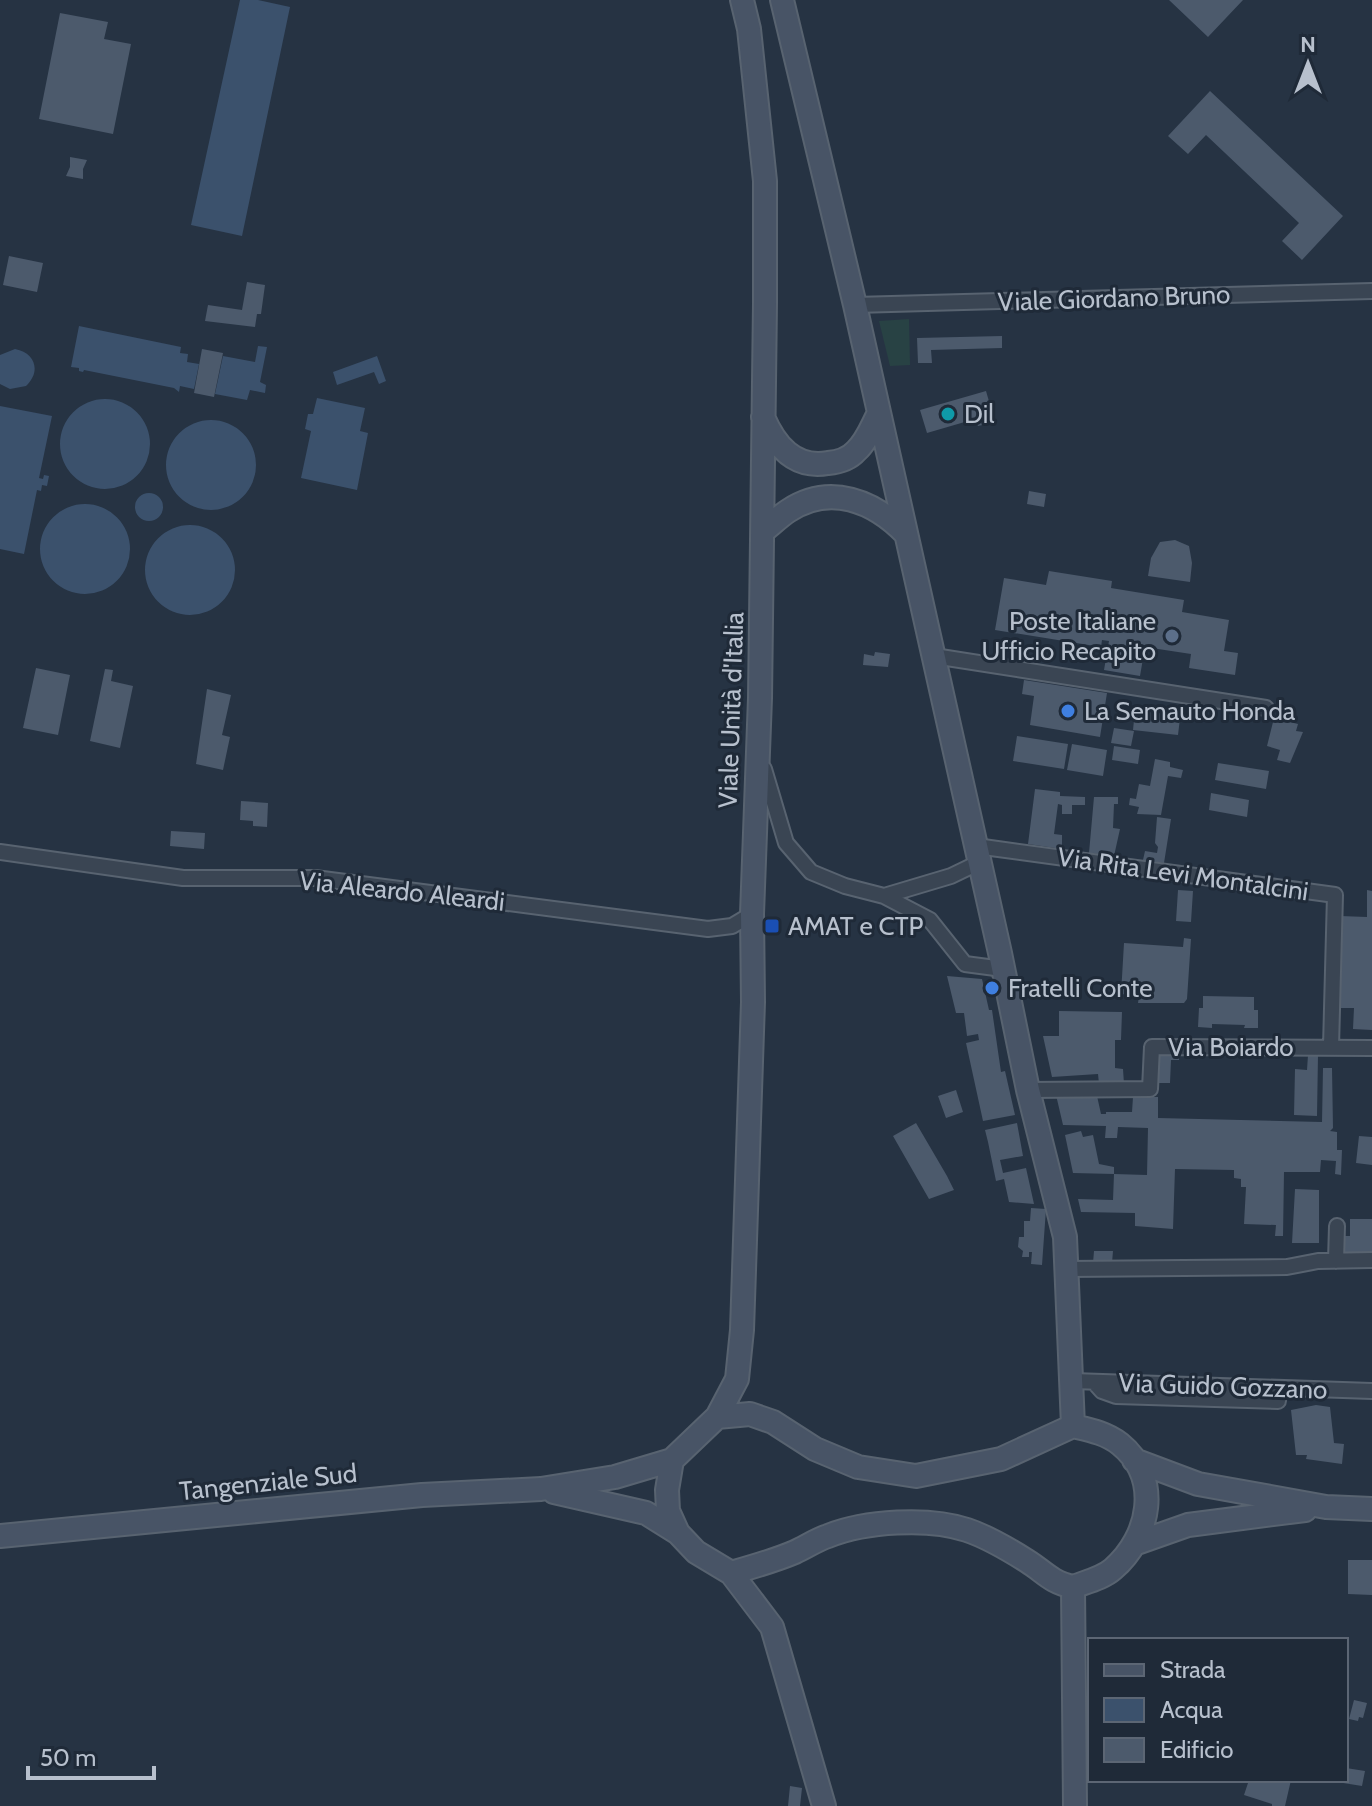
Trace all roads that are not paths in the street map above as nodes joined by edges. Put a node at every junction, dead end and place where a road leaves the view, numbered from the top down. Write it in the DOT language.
graph roads {
  1 [pos="742,0"];
  2 [pos="782,0"];
  3 [pos="1372,291"];
  4 [pos="855,305"];
  5 [pos="879,413"];
  6 [pos="763,415"];
  7 [pos="763,531"];
  8 [pos="906,534"];
  9 [pos="934,656"];
  10 [pos="1266,708"];
  11 [pos="758,749"];
  12 [pos="0,852"];
  13 [pos="978,854"];
  14 [pos="884,896"];
  15 [pos="752,914"];
  16 [pos="1003,969"];
  17 [pos="1331,1047"];
  18 [pos="1372,1048"];
  19 [pos="1028,1090"];
  20 [pos="1337,1226"];
  21 [pos="1372,1260"];
  22 [pos="1336,1261"];
  23 [pos="1067,1269"];
  24 [pos="1083,1382"];
  25 [pos="1372,1391"];
  26 [pos="1278,1401"];
  27 [pos="717,1417"];
  28 [pos="1073,1426"];
  29 [pos="672,1460"];
  30 [pos="1134,1460"];
  31 [pos="541,1489"];
  32 [pos="1326,1507"];
  33 [pos="1372,1509"];
  34 [pos="678,1533"];
  35 [pos="0,1536"];
  36 [pos="1137,1543"];
  37 [pos="731,1573"];
  38 [pos="1073,1587"];
  39 [pos="824,1806"];
  40 [pos="1075,1806"];
  1 -- 6 [label="main road, Viale Unità d'Italia"];
  2 -- 4 [label="main road"];
  3 -- 4 [label="street, Viale Giordano Bruno"];
  4 -- 5 [label="main road"];
  5 -- 6 [label="main road"];
  5 -- 8 [label="main road"];
  6 -- 7 [label="main road, Viale Unità d'Italia"];
  7 -- 8 [label="main road"];
  7 -- 11 [label="main road, Viale Unità d'Italia"];
  8 -- 9 [label="main road"];
  9 -- 10 [label="street"];
  9 -- 13 [label="main road"];
  11 -- 14 [label="street"];
  11 -- 15 [label="main road, Viale Unità d'Italia"];
  12 -- 15 [label="street, Via Aleardo Aleardi"];
  13 -- 14 [label="street"];
  13 -- 16 [label="main road"];
  13 -- 17 [label="street, Via Rita Levi Montalcini"];
  14 -- 16 [label="street"];
  15 -- 27 [label="main road, Viale Unità d'Italia"];
  16 -- 19 [label="main road"];
  17 -- 18 [label="street"];
  17 -- 19 [label="street, Via Boiardo"];
  19 -- 23 [label="main road"];
  20 -- 22 [label="street"];
  21 -- 22 [label="street"];
  22 -- 23 [label="street"];
  23 -- 24 [label="main road"];
  24 -- 25 [label="street, Via Guido Gozzano"];
  24 -- 26 [label="street"];
  24 -- 28 [label="main road"];
  27 -- 28 [label="main road"];
  27 -- 29 [label="main road, Viale Unità d'Italia"];
  28 -- 30 [label="main road"];
  29 -- 31 [label="main road, Tangenziale Sud"];
  29 -- 34 [label="main road"];
  30 -- 32 [label="main road"];
  30 -- 36 [label="main road"];
  31 -- 34 [label="main road, Tangenziale Sud"];
  31 -- 35 [label="main road, Tangenziale Sud"];
  32 -- 33 [label="main road"];
  32 -- 36 [label="main road"];
  34 -- 37 [label="main road"];
  36 -- 38 [label="main road"];
  37 -- 38 [label="main road"];
  37 -- 39 [label="main road"];
  38 -- 40 [label="main road"];
}
